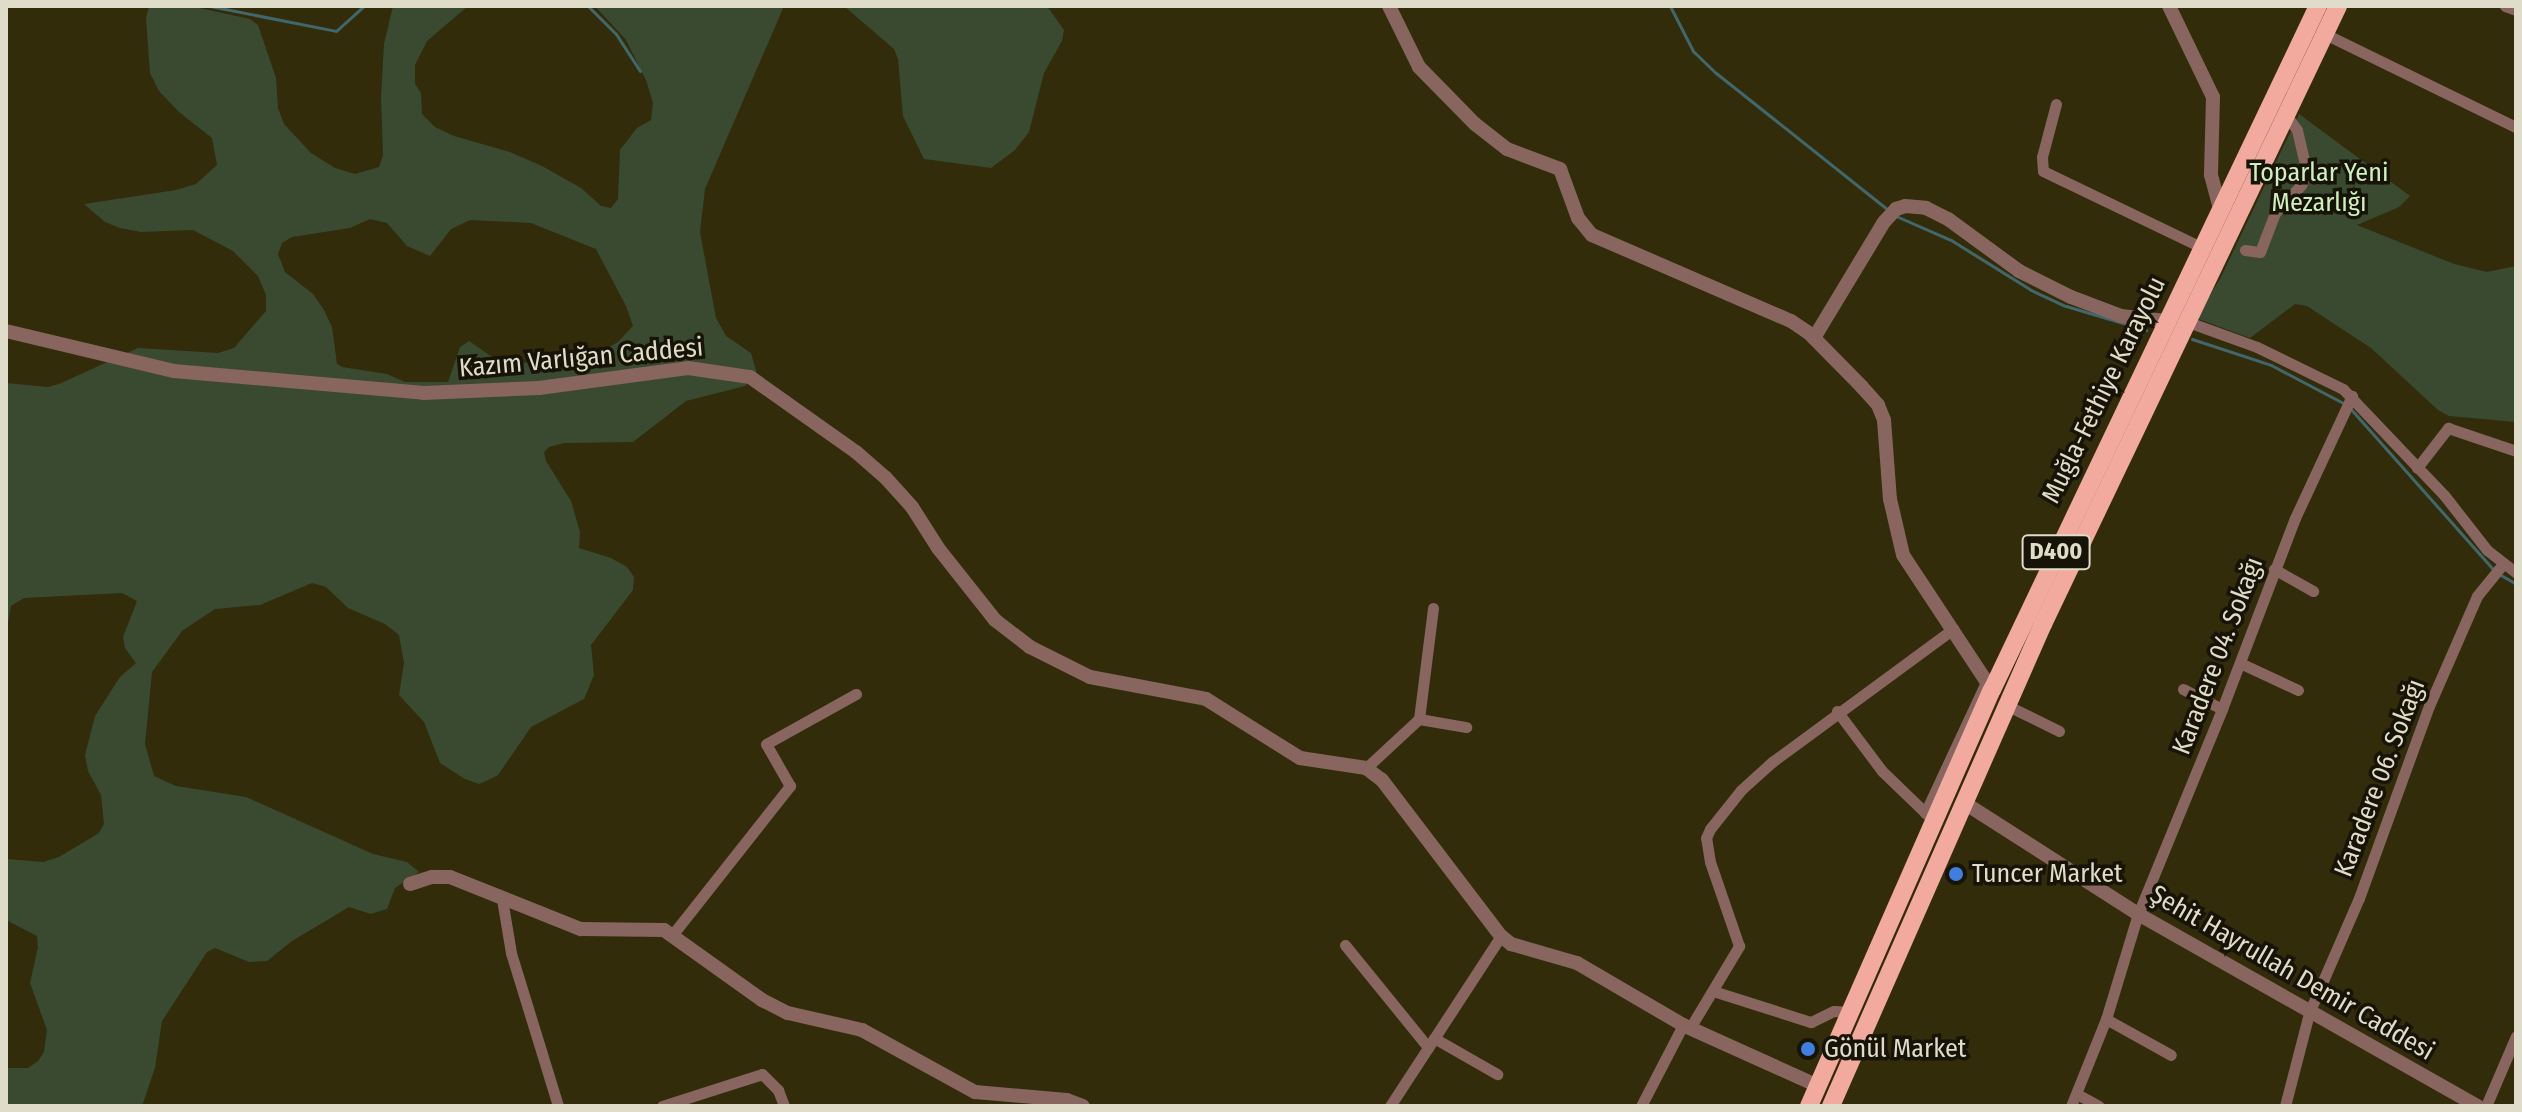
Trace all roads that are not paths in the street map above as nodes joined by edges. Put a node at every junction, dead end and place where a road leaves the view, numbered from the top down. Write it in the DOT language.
graph roads {
  1 [pos="1389,6"];
  2 [pos="2169,6"];
  3 [pos="2318,6"];
  4 [pos="2338,6"];
  5 [pos="2505,6"];
  6 [pos="2516,10"];
  7 [pos="2325,34"];
  8 [pos="2056,104"];
  9 [pos="2287,116"];
  10 [pos="2516,127"];
  11 [pos="2220,209"];
  12 [pos="2201,247"];
  13 [pos="2245,250"];
  14 [pos="2166,321"];
  15 [pos="2188,322"];
  16 [pos="6,331"];
  17 [pos="1814,338"];
  18 [pos="2351,398"];
  19 [pos="2516,451"];
  20 [pos="2417,468"];
  21 [pos="2500,567"];
  22 [pos="2274,569"];
  23 [pos="2516,573"];
  24 [pos="2313,591"];
  25 [pos="1433,608"];
  26 [pos="1953,629"];
  27 [pos="2240,663"];
  28 [pos="1989,686"];
  29 [pos="2183,689"];
  30 [pos="2298,690"];
  31 [pos="856,694"];
  32 [pos="2006,705"];
  33 [pos="2222,709"];
  34 [pos="1837,711"];
  35 [pos="1419,719"];
  36 [pos="1466,727"];
  37 [pos="2059,731"];
  38 [pos="1366,768"];
  39 [pos="1963,802"];
  40 [pos="1930,817"];
  41 [pos="410,884"];
  42 [pos="502,899"];
  43 [pos="2138,914"];
  44 [pos="673,934"];
  45 [pos="1501,936"];
  46 [pos="1345,945"];
  47 [pos="1713,991"];
  48 [pos="1851,1012"];
  49 [pos="2309,1013"];
  50 [pos="2106,1019"];
  51 [pos="1686,1026"];
  52 [pos="2516,1036"];
  53 [pos="1431,1042"];
  54 [pos="2171,1055"];
  55 [pos="1497,1074"];
  56 [pos="1818,1086"];
  57 [pos="2077,1101"];
  58 [pos="558,1106"];
  59 [pos="662,1106"];
  60 [pos="784,1106"];
  61 [pos="1083,1106"];
  62 [pos="1390,1106"];
  63 [pos="1641,1106"];
  64 [pos="1809,1106"];
  65 [pos="1831,1106"];
  66 [pos="2099,1106"];
  67 [pos="2285,1106"];
  68 [pos="2477,1106"];
  69 [pos="2486,1106"];
  1 -- 17 [label="street"];
  2 -- 11 [label="street"];
  3 -- 11 [label="highway, Muğla-Fethiye Karayolu / D400"];
  4 -- 7 [label="highway, Muğla-Fethiye Karayolu / D400"];
  5 -- 6 [label="street"];
  7 -- 9 [label="highway, Muğla-Fethiye Karayolu / D400"];
  7 -- 10 [label="street"];
  8 -- 12 [label="street"];
  9 -- 13 [label="street"];
  9 -- 15 [label="highway, Muğla-Fethiye Karayolu / D400"];
  11 -- 12 [label="highway, Muğla-Fethiye Karayolu / D400"];
  12 -- 14 [label="highway, Muğla-Fethiye Karayolu / D400"];
  14 -- 17 [label="street"];
  14 -- 28 [label="highway, Muğla-Fethiye Karayolu / D400"];
  15 -- 18 [label="street"];
  15 -- 32 [label="highway, Muğla-Fethiye Karayolu / D400"];
  16 -- 38 [label="street, Kazım Varlığan Caddesi"];
  17 -- 26 [label="street"];
  18 -- 20 [label="street"];
  18 -- 22 [label="street, Karadere 04. Sokağı"];
  19 -- 20 [label="street"];
  20 -- 21 [label="street"];
  21 -- 23 [label="street"];
  21 -- 49 [label="street, Karadere 06. Sokağı"];
  22 -- 24 [label="street"];
  22 -- 27 [label="street, Karadere 04. Sokağı"];
  25 -- 35 [label="street"];
  26 -- 28 [label="street"];
  26 -- 34 [label="street"];
  27 -- 30 [label="street"];
  27 -- 33 [label="street, Karadere 04. Sokağı"];
  28 -- 40 [label="highway, Muğla-Fethiye Karayolu / D400"];
  29 -- 33 [label="street"];
  31 -- 44 [label="street"];
  32 -- 37 [label="street"];
  32 -- 39 [label="highway, Muğla-Fethiye Karayolu / D400"];
  33 -- 43 [label="street, Karadere 04. Sokağı"];
  34 -- 40 [label="street"];
  34 -- 47 [label="street"];
  35 -- 36 [label="street"];
  35 -- 38 [label="street"];
  38 -- 45 [label="street"];
  39 -- 43 [label="street, Şehit Hayrullah Demir Caddesi"];
  39 -- 65 [label="highway, Muğla-Fethiye Karayolu / D400"];
  40 -- 48 [label="highway, Muğla-Fethiye Karayolu / D400"];
  41 -- 42 [label="street"];
  42 -- 44 [label="street"];
  42 -- 58 [label="street"];
  43 -- 49 [label="street, Şehit Hayrullah Demir Caddesi"];
  43 -- 50 [label="street, Karadere 04. Sokağı"];
  44 -- 61 [label="street"];
  45 -- 51 [label="street"];
  45 -- 53 [label="street"];
  46 -- 53 [label="street"];
  47 -- 48 [label="street"];
  47 -- 51 [label="street"];
  48 -- 56 [label="highway, Muğla-Fethiye Karayolu / D400"];
  49 -- 67 [label="street, Karadere 06. Sokağı"];
  49 -- 68 [label="street, Şehit Hayrullah Demir Caddesi"];
  50 -- 54 [label="street"];
  50 -- 57 [label="street, Karadere 04. Sokağı"];
  51 -- 56 [label="street"];
  51 -- 63 [label="street"];
  52 -- 69 [label="street"];
  53 -- 55 [label="street"];
  53 -- 62 [label="street"];
  56 -- 64 [label="highway, Muğla-Fethiye Karayolu / D400"];
  57 -- 66 [label="street"];
  59 -- 60 [label="street"];
}
